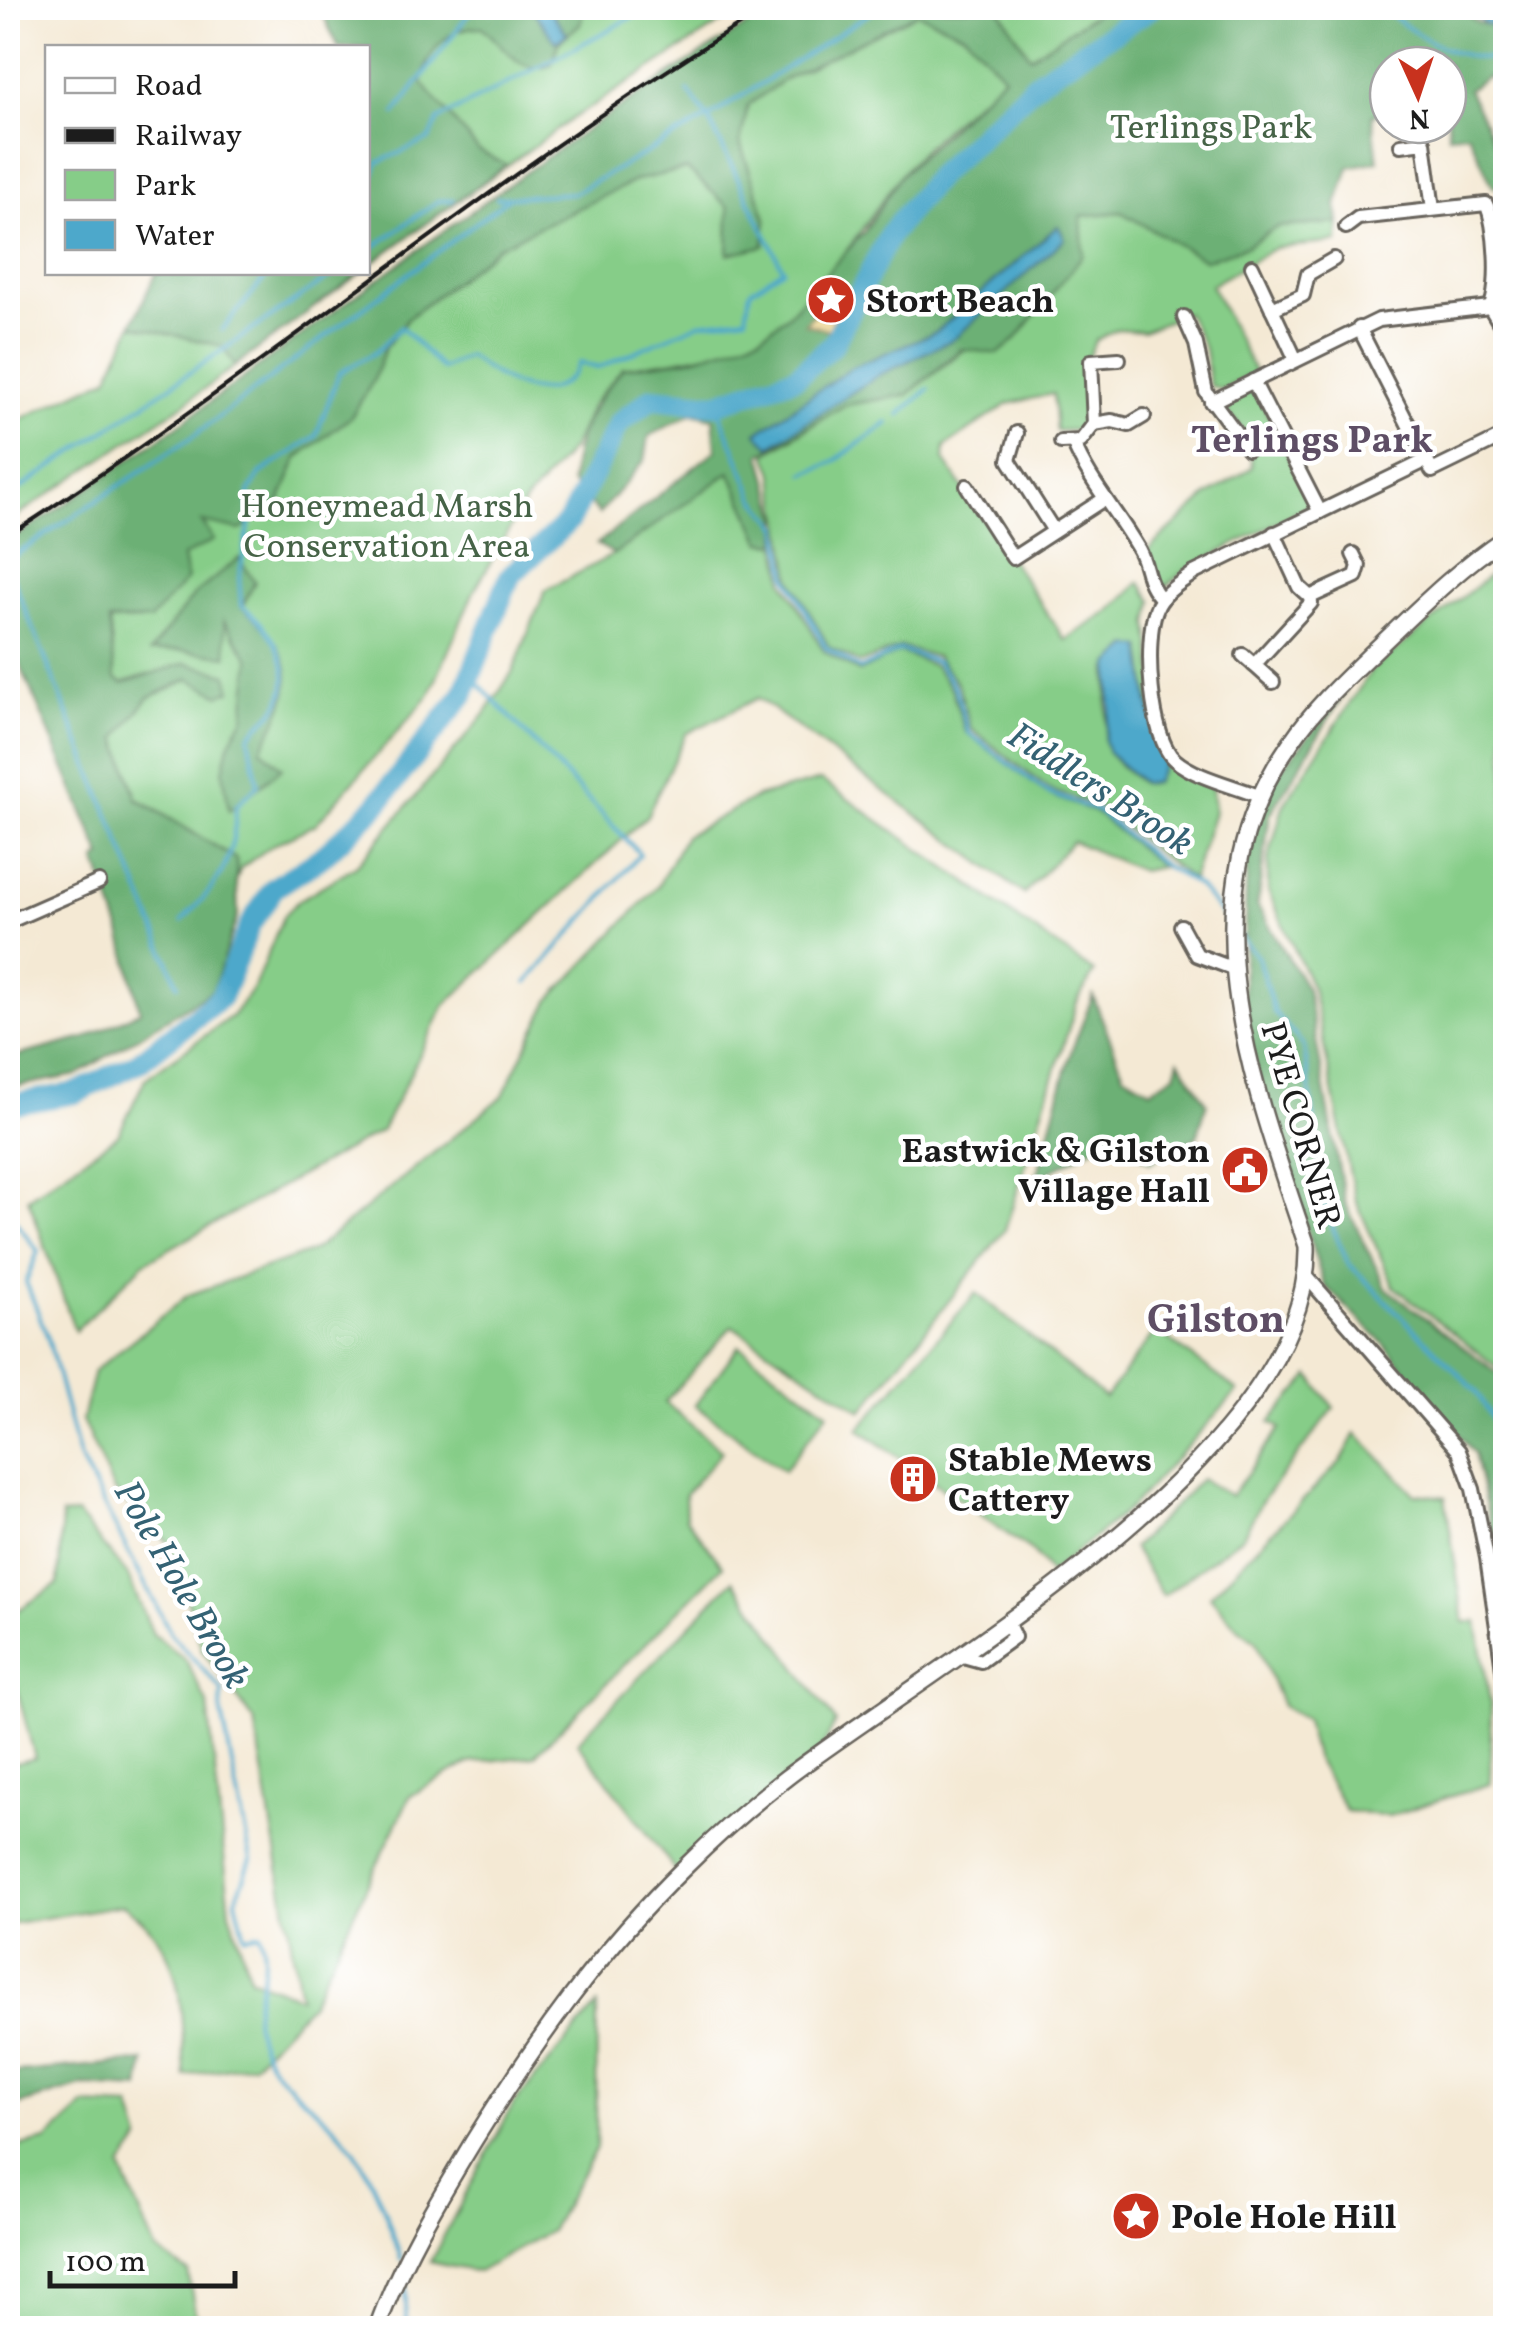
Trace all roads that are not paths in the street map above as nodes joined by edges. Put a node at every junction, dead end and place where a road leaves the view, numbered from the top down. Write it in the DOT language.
graph roads {
  1 [pos="1424,145"];
  2 [pos="1433,210"];
  3 [pos="1346,228"];
  4 [pos="1334,259"];
  5 [pos="1252,266"];
  6 [pos="1490,307"];
  7 [pos="1272,309"];
  8 [pos="1184,317"];
  9 [pos="1359,328"];
  10 [pos="1506,334"];
  11 [pos="1120,359"];
  12 [pos="1296,360"];
  13 [pos="1253,381"];
  14 [pos="1211,402"];
  15 [pos="1144,416"];
  16 [pos="1094,424"];
  17 [pos="1017,433"];
  18 [pos="1506,435"];
  19 [pos="1248,448"];
  20 [pos="1429,465"];
  21 [pos="967,486"];
  22 [pos="1104,500"];
  23 [pos="1320,512"];
  24 [pos="1054,531"];
  25 [pos="1274,533"];
  26 [pos="1506,537"];
  27 [pos="1353,554"];
  28 [pos="1310,597"];
  29 [pos="1162,598"];
  30 [pos="1274,682"];
  31 [pos="1260,797"];
  32 [pos="99,882"];
  33 [pos="8,922"];
  34 [pos="1181,926"];
  35 [pos="1232,968"];
  36 [pos="1308,1278"];
  37 [pos="1506,1690"];
  38 [pos="377,2328"];
  1 -- 2 [label="street"];
  2 -- 3 [label="street"];
  2 -- 6 [label="street"];
  4 -- 7 [label="street"];
  5 -- 7 [label="street"];
  6 -- 9 [label="street"];
  6 -- 10 [label="street"];
  7 -- 12 [label="street"];
  8 -- 14 [label="street"];
  9 -- 12 [label="street"];
  9 -- 20 [label="street"];
  11 -- 16 [label="street"];
  12 -- 13 [label="street"];
  13 -- 14 [label="street"];
  13 -- 23 [label="street"];
  14 -- 19 [label="street"];
  15 -- 16 [label="street"];
  16 -- 22 [label="street"];
  17 -- 24 [label="street"];
  18 -- 20 [label="street"];
  20 -- 23 [label="street"];
  21 -- 24 [label="street"];
  22 -- 24 [label="street"];
  22 -- 29 [label="street"];
  23 -- 25 [label="street"];
  25 -- 28 [label="street"];
  25 -- 29 [label="street"];
  26 -- 31 [label="street, PYE CORNER"];
  27 -- 28 [label="street"];
  28 -- 30 [label="street"];
  29 -- 31 [label="street"];
  31 -- 35 [label="street, PYE CORNER"];
  32 -- 33 [label="street"];
  34 -- 35 [label="street"];
  35 -- 36 [label="street, PYE CORNER"];
  36 -- 37 [label="street"];
  36 -- 38 [label="street, PYE CORNER"];
}
